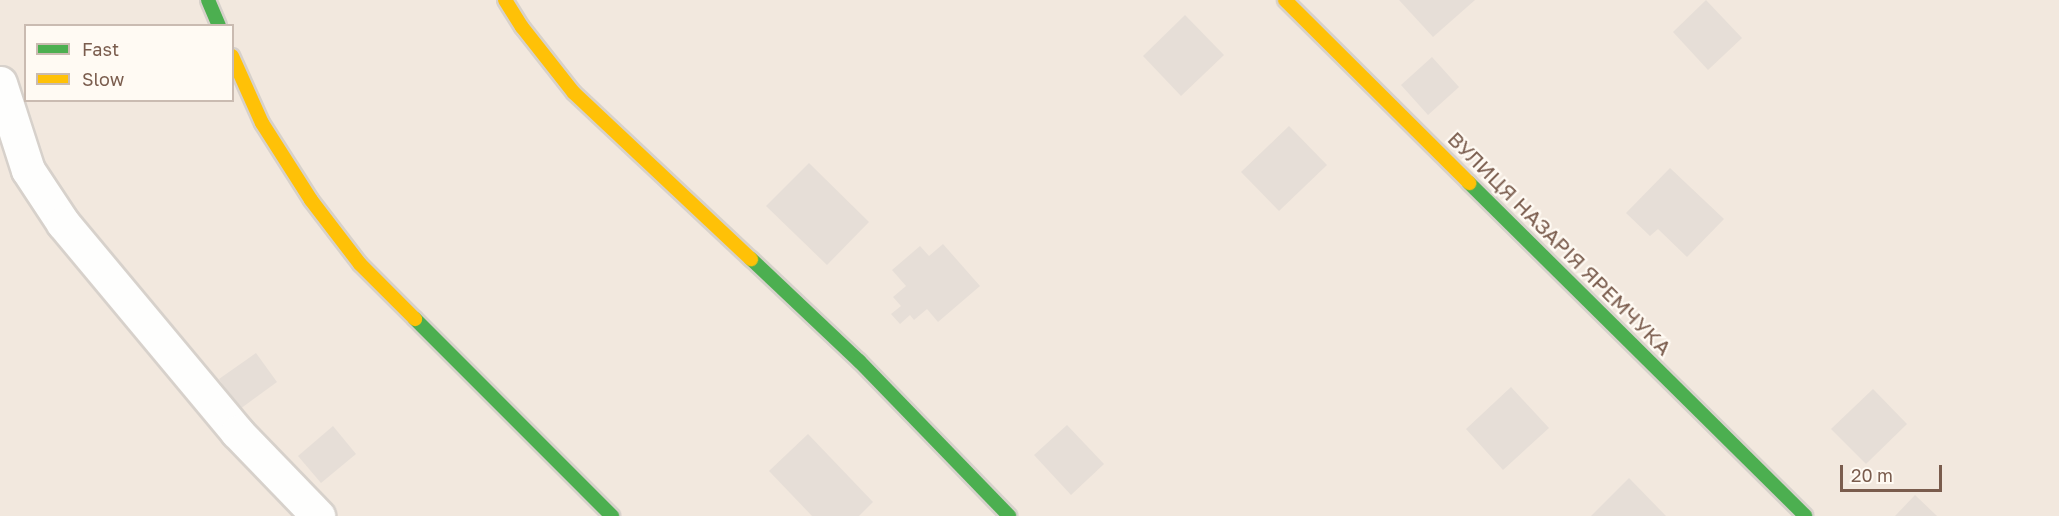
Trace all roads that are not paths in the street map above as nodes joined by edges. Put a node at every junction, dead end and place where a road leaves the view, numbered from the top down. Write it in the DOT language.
graph roads {
  1 [pos="208,0"];
  2 [pos="505,0"];
  3 [pos="1285,0"];
  4 [pos="218,24"];
  5 [pos="234,60"];
  6 [pos="0,83"];
  7 [pos="318,516"];
  8 [pos="612,516"];
  9 [pos="1009,516"];
  10 [pos="1805,516"];
  1 -- 4 [label="street"];
  2 -- 9 [label="street"];
  3 -- 10 [label="street, ВУЛИЦЯ НАЗАРІЯ ЯРЕМЧУКА"];
  5 -- 8 [label="street"];
  6 -- 7 [label="street"];
}
